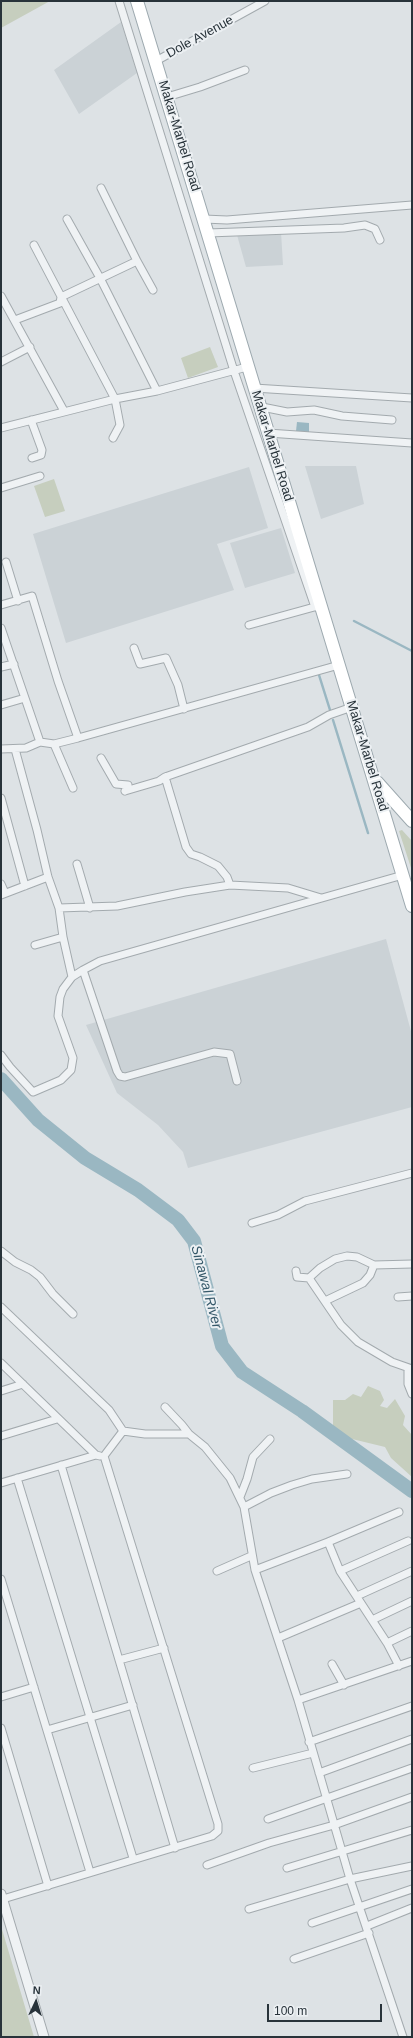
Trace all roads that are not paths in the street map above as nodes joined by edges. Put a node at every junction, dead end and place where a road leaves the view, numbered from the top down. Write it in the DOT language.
graph roads {
  1 [pos="119,1"];
  2 [pos="137,1"];
  3 [pos="265,1"];
  4 [pos="156,61"];
  5 [pos="245,70"];
  6 [pos="167,97"];
  7 [pos="101,188"];
  8 [pos="412,205"];
  9 [pos="67,218"];
  10 [pos="204,219"];
  11 [pos="208,233"];
  12 [pos="380,240"];
  13 [pos="34,245"];
  14 [pos="137,261"];
  15 [pos="100,278"];
  16 [pos="153,290"];
  17 [pos="61,297"];
  18 [pos="2,301"];
  19 [pos="15,320"];
  20 [pos="30,347"];
  21 [pos="1,362"];
  22 [pos="247,367"];
  23 [pos="234,371"];
  24 [pos="254,388"];
  25 [pos="157,391"];
  26 [pos="412,398"];
  27 [pos="115,399"];
  28 [pos="258,403"];
  29 [pos="64,411"];
  30 [pos="31,420"];
  31 [pos="392,420"];
  32 [pos="1,428"];
  33 [pos="268,433"];
  34 [pos="113,438"];
  35 [pos="412,443"];
  36 [pos="32,458"];
  37 [pos="40,476"];
  38 [pos="1,488"];
  39 [pos="6,562"];
  40 [pos="18,601"];
  41 [pos="1,605"];
  42 [pos="318,606"];
  43 [pos="249,625"];
  44 [pos="1,628"];
  45 [pos="134,648"];
  46 [pos="14,664"];
  47 [pos="339,665"];
  48 [pos="1,667"];
  49 [pos="25,698"];
  50 [pos="1,705"];
  51 [pos="352,707"];
  52 [pos="184,709"];
  53 [pos="78,738"];
  54 [pos="40,742"];
  55 [pos="54,744"];
  56 [pos="1,749"];
  57 [pos="15,749"];
  58 [pos="101,758"];
  59 [pos="373,775"];
  60 [pos="165,777"];
  61 [pos="73,788"];
  62 [pos="1,798"];
  63 [pos="412,821"];
  64 [pos="77,864"];
  65 [pos="403,875"];
  66 [pos="48,877"];
  67 [pos="1,884"];
  68 [pos="230,885"];
  69 [pos="25,886"];
  70 [pos="410,891"];
  71 [pos="3,894"];
  72 [pos="321,898"];
  73 [pos="412,906"];
  74 [pos="59,908"];
  75 [pos="90,908"];
  76 [pos="63,937"];
  77 [pos="35,945"];
  78 [pos="83,970"];
  79 [pos="72,977"];
  80 [pos="1,1055"];
  81 [pos="237,1080"];
  82 [pos="412,1173"];
  83 [pos="252,1223"];
  84 [pos="3,1256"];
  85 [pos="412,1264"];
  86 [pos="374,1265"];
  87 [pos="296,1271"];
  88 [pos="309,1278"];
  89 [pos="412,1296"];
  90 [pos="398,1297"];
  91 [pos="325,1301"];
  92 [pos="1,1307"];
  93 [pos="73,1314"];
  94 [pos="1,1363"];
  95 [pos="410,1369"];
  96 [pos="23,1384"];
  97 [pos="1,1391"];
  98 [pos="412,1394"];
  99 [pos="165,1407"];
  100 [pos="57,1419"];
  101 [pos="123,1431"];
  102 [pos="189,1434"];
  103 [pos="1,1436"];
  104 [pos="270,1439"];
  105 [pos="96,1455"];
  106 [pos="104,1456"];
  107 [pos="61,1465"];
  108 [pos="347,1474"];
  109 [pos="17,1478"];
  110 [pos="1,1483"];
  111 [pos="240,1497"];
  112 [pos="244,1507"];
  113 [pos="399,1512"];
  114 [pos="408,1541"];
  115 [pos="328,1542"];
  116 [pos="251,1556"];
  117 [pos="255,1570"];
  118 [pos="412,1570"];
  119 [pos="217,1571"];
  120 [pos="340,1571"];
  121 [pos="1,1579"];
  122 [pos="357,1596"];
  123 [pos="412,1601"];
  124 [pos="361,1603"];
  125 [pos="372,1620"];
  126 [pos="412,1631"];
  127 [pos="278,1638"];
  128 [pos="387,1643"];
  129 [pos="164,1648"];
  130 [pos="119,1660"];
  131 [pos="412,1661"];
  132 [pos="332,1664"];
  133 [pos="399,1666"];
  134 [pos="344,1685"];
  135 [pos="34,1687"];
  136 [pos="1,1697"];
  137 [pos="298,1700"];
  138 [pos="133,1705"];
  139 [pos="412,1706"];
  140 [pos="90,1717"];
  141 [pos="1,1728"];
  142 [pos="47,1730"];
  143 [pos="412,1739"];
  144 [pos="310,1742"];
  145 [pos="313,1753"];
  146 [pos="253,1768"];
  147 [pos="412,1768"];
  148 [pos="318,1773"];
  149 [pos="412,1797"];
  150 [pos="325,1799"];
  151 [pos="268,1819"];
  152 [pos="334,1825"];
  153 [pos="412,1830"];
  154 [pos="175,1848"];
  155 [pos="342,1852"];
  156 [pos="133,1858"];
  157 [pos="207,1865"];
  158 [pos="412,1866"];
  159 [pos="287,1868"];
  160 [pos="90,1872"];
  161 [pos="350,1879"];
  162 [pos="48,1886"];
  163 [pos="412,1889"];
  164 [pos="2,1897"];
  165 [pos="360,1906"];
  166 [pos="412,1908"];
  167 [pos="249,1909"];
  168 [pos="312,1922"];
  169 [pos="368,1930"];
  170 [pos="294,1958"];
  171 [pos="44,2037"];
  172 [pos="403,2037"];
  1 -- 23 [label="street"];
  2 -- 4 [label="main road, Makar-Marbel Road"];
  3 -- 4 [label="street, Dole Avenue"];
  4 -- 6 [label="main road, Makar-Marbel Road"];
  5 -- 6 [label="street"];
  6 -- 10 [label="main road, Makar-Marbel Road"];
  7 -- 14 [label="street"];
  8 -- 10 [label="street"];
  9 -- 15 [label="street"];
  10 -- 11 [label="main road, Makar-Marbel Road"];
  11 -- 12 [label="street"];
  11 -- 22 [label="main road, Makar-Marbel Road"];
  13 -- 17 [label="street"];
  14 -- 15 [label="street"];
  14 -- 16 [label="street"];
  15 -- 17 [label="street"];
  15 -- 25 [label="street"];
  17 -- 19 [label="street"];
  17 -- 27 [label="street"];
  18 -- 19 [label="street"];
  19 -- 20 [label="street"];
  20 -- 21 [label="street"];
  20 -- 29 [label="street"];
  22 -- 23 [label="street"];
  22 -- 24 [label="main road, Makar-Marbel Road"];
  23 -- 25 [label="street"];
  23 -- 42 [label="street"];
  24 -- 26 [label="street"];
  24 -- 28 [label="main road, Makar-Marbel Road"];
  25 -- 27 [label="street"];
  27 -- 29 [label="street"];
  27 -- 34 [label="street"];
  28 -- 31 [label="street"];
  28 -- 33 [label="main road, Makar-Marbel Road"];
  29 -- 30 [label="street"];
  30 -- 32 [label="street"];
  30 -- 36 [label="street"];
  33 -- 35 [label="street"];
  33 -- 42 [label="main road, Makar-Marbel Road"];
  37 -- 38 [label="street"];
  39 -- 40 [label="street"];
  40 -- 41 [label="street"];
  40 -- 53 [label="street"];
  42 -- 43 [label="street"];
  42 -- 47 [label="main road, Makar-Marbel Road"];
  44 -- 46 [label="street"];
  45 -- 52 [label="street"];
  46 -- 48 [label="street"];
  46 -- 49 [label="street"];
  47 -- 51 [label="main road, Makar-Marbel Road"];
  47 -- 52 [label="street"];
  49 -- 50 [label="street"];
  49 -- 54 [label="street"];
  51 -- 59 [label="main road, Makar-Marbel Road"];
  51 -- 60 [label="street"];
  52 -- 53 [label="street"];
  53 -- 55 [label="street"];
  54 -- 55 [label="street"];
  54 -- 57 [label="street"];
  55 -- 61 [label="street"];
  56 -- 57 [label="street"];
  57 -- 66 [label="street"];
  58 -- 60 [label="street"];
  59 -- 63 [label="main road"];
  59 -- 65 [label="main road, Makar-Marbel Road"];
  60 -- 68 [label="street"];
  62 -- 69 [label="street"];
  64 -- 75 [label="street"];
  65 -- 70 [label="main road, Makar-Marbel Road"];
  65 -- 72 [label="street"];
  66 -- 69 [label="street"];
  66 -- 74 [label="street"];
  67 -- 71 [label="street"];
  68 -- 72 [label="street"];
  68 -- 75 [label="street"];
  69 -- 71 [label="street"];
  70 -- 73 [label="main road, Makar-Marbel Road"];
  72 -- 78 [label="street"];
  74 -- 75 [label="street"];
  74 -- 76 [label="street"];
  76 -- 77 [label="street"];
  76 -- 79 [label="street"];
  78 -- 79 [label="street"];
  78 -- 81 [label="street"];
  79 -- 80 [label="street"];
  82 -- 83 [label="street"];
  84 -- 93 [label="street"];
  85 -- 86 [label="street"];
  86 -- 88 [label="street"];
  86 -- 91 [label="street"];
  87 -- 88 [label="street"];
  88 -- 91 [label="street"];
  89 -- 90 [label="street"];
  91 -- 95 [label="street"];
  92 -- 101 [label="street"];
  94 -- 96 [label="street"];
  95 -- 98 [label="street"];
  96 -- 97 [label="street"];
  96 -- 100 [label="street"];
  99 -- 102 [label="street"];
  100 -- 103 [label="street"];
  100 -- 105 [label="street"];
  101 -- 102 [label="street"];
  101 -- 106 [label="street"];
  102 -- 111 [label="street"];
  104 -- 111 [label="street"];
  105 -- 106 [label="street"];
  105 -- 107 [label="street"];
  106 -- 129 [label="street"];
  107 -- 109 [label="street"];
  107 -- 130 [label="street"];
  108 -- 112 [label="street"];
  109 -- 110 [label="street"];
  109 -- 140 [label="street"];
  111 -- 112 [label="street"];
  112 -- 116 [label="street"];
  113 -- 115 [label="street"];
  114 -- 120 [label="street"];
  115 -- 117 [label="street"];
  115 -- 120 [label="street"];
  116 -- 117 [label="street"];
  116 -- 119 [label="street"];
  117 -- 127 [label="street"];
  118 -- 122 [label="street"];
  120 -- 122 [label="street"];
  121 -- 135 [label="street"];
  122 -- 124 [label="street"];
  123 -- 125 [label="street"];
  124 -- 125 [label="street"];
  124 -- 127 [label="street"];
  125 -- 128 [label="street"];
  126 -- 128 [label="street"];
  127 -- 137 [label="street"];
  128 -- 133 [label="street"];
  129 -- 130 [label="street"];
  129 -- 154 [label="street"];
  130 -- 138 [label="street"];
  131 -- 133 [label="street"];
  132 -- 134 [label="street"];
  133 -- 134 [label="street"];
  134 -- 137 [label="street"];
  135 -- 136 [label="street"];
  135 -- 142 [label="street"];
  137 -- 144 [label="street"];
  138 -- 140 [label="street"];
  138 -- 154 [label="street"];
  139 -- 144 [label="street"];
  140 -- 142 [label="street"];
  140 -- 156 [label="street"];
  141 -- 162 [label="street"];
  142 -- 160 [label="street"];
  143 -- 148 [label="street"];
  144 -- 145 [label="street"];
  145 -- 146 [label="street"];
  145 -- 148 [label="street"];
  147 -- 150 [label="street"];
  148 -- 150 [label="street"];
  149 -- 152 [label="street"];
  150 -- 151 [label="street"];
  150 -- 152 [label="street"];
  152 -- 155 [label="street"];
  152 -- 157 [label="street"];
  153 -- 155 [label="street"];
  154 -- 156 [label="street"];
  155 -- 159 [label="street"];
  155 -- 161 [label="street"];
  156 -- 160 [label="street"];
  158 -- 161 [label="street"];
  160 -- 162 [label="street"];
  161 -- 165 [label="street"];
  161 -- 167 [label="street"];
  162 -- 164 [label="street"];
  163 -- 165 [label="street"];
  164 -- 171 [label="street"];
  165 -- 168 [label="street"];
  165 -- 169 [label="street"];
  166 -- 169 [label="street"];
  169 -- 170 [label="street"];
  169 -- 172 [label="street"];
}
